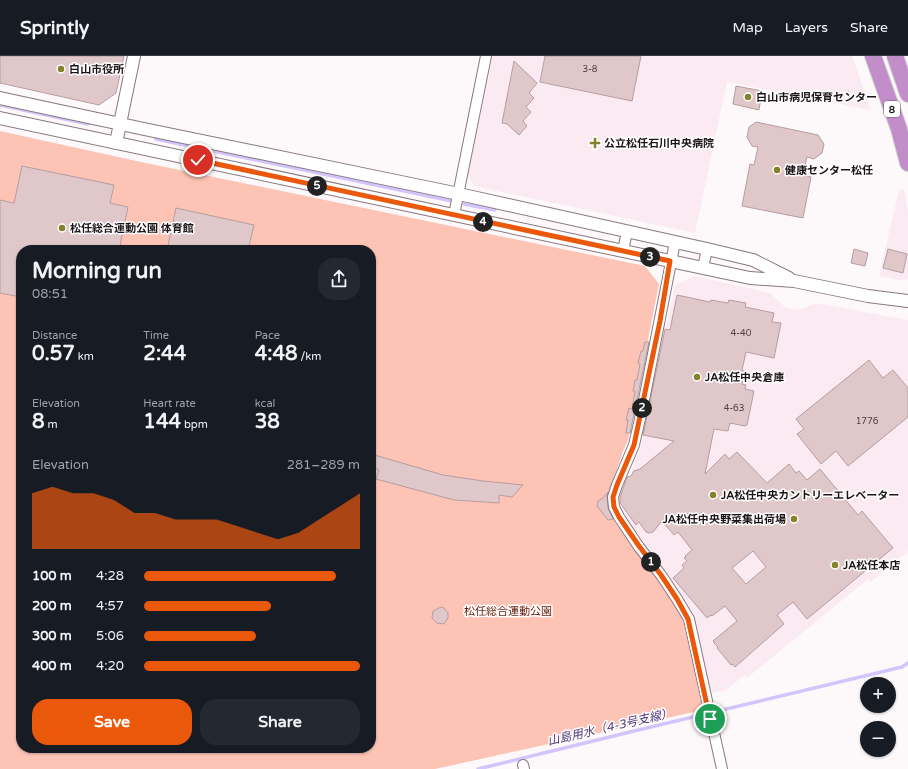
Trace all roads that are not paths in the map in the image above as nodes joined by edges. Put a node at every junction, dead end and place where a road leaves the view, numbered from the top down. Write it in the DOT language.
graph roads {
  1 [pos="134,56"];
  2 [pos="486,56"];
  3 [pos="873,56"];
  4 [pos="895,56"];
  5 [pos="908,94"];
  6 [pos="0,98"];
  7 [pos="0,118"];
  8 [pos="120,124"];
  9 [pos="116,143"];
  10 [pos="908,163"];
  11 [pos="459,194"];
  12 [pos="454,216"];
  13 [pos="626,230"];
  14 [pos="675,242"];
  15 [pos="707,249"];
  16 [pos="623,250"];
  17 [pos="670,261"];
  18 [pos="703,268"];
  19 [pos="794,281"];
  20 [pos="908,301"];
  21 [pos="722,769"];
  1 -- 8 [label="street"];
  2 -- 11 [label="street"];
  3 -- 10 [label="highway, 8"];
  4 -- 5 [label="highway, 8"];
  6 -- 8 [label="street"];
  7 -- 9 [label="street"];
  8 -- 9 [label="street"];
  8 -- 11 [label="street"];
  9 -- 12 [label="street"];
  11 -- 12 [label="street"];
  11 -- 13 [label="street"];
  12 -- 16 [label="street"];
  13 -- 14 [label="street"];
  13 -- 16 [label="street"];
  14 -- 15 [label="street"];
  14 -- 17 [label="street"];
  15 -- 18 [label="street"];
  15 -- 19 [label="street"];
  16 -- 17 [label="street"];
  17 -- 18 [label="street"];
  17 -- 21 [label="street"];
  18 -- 19 [label="street"];
  19 -- 20 [label="street"];
}
